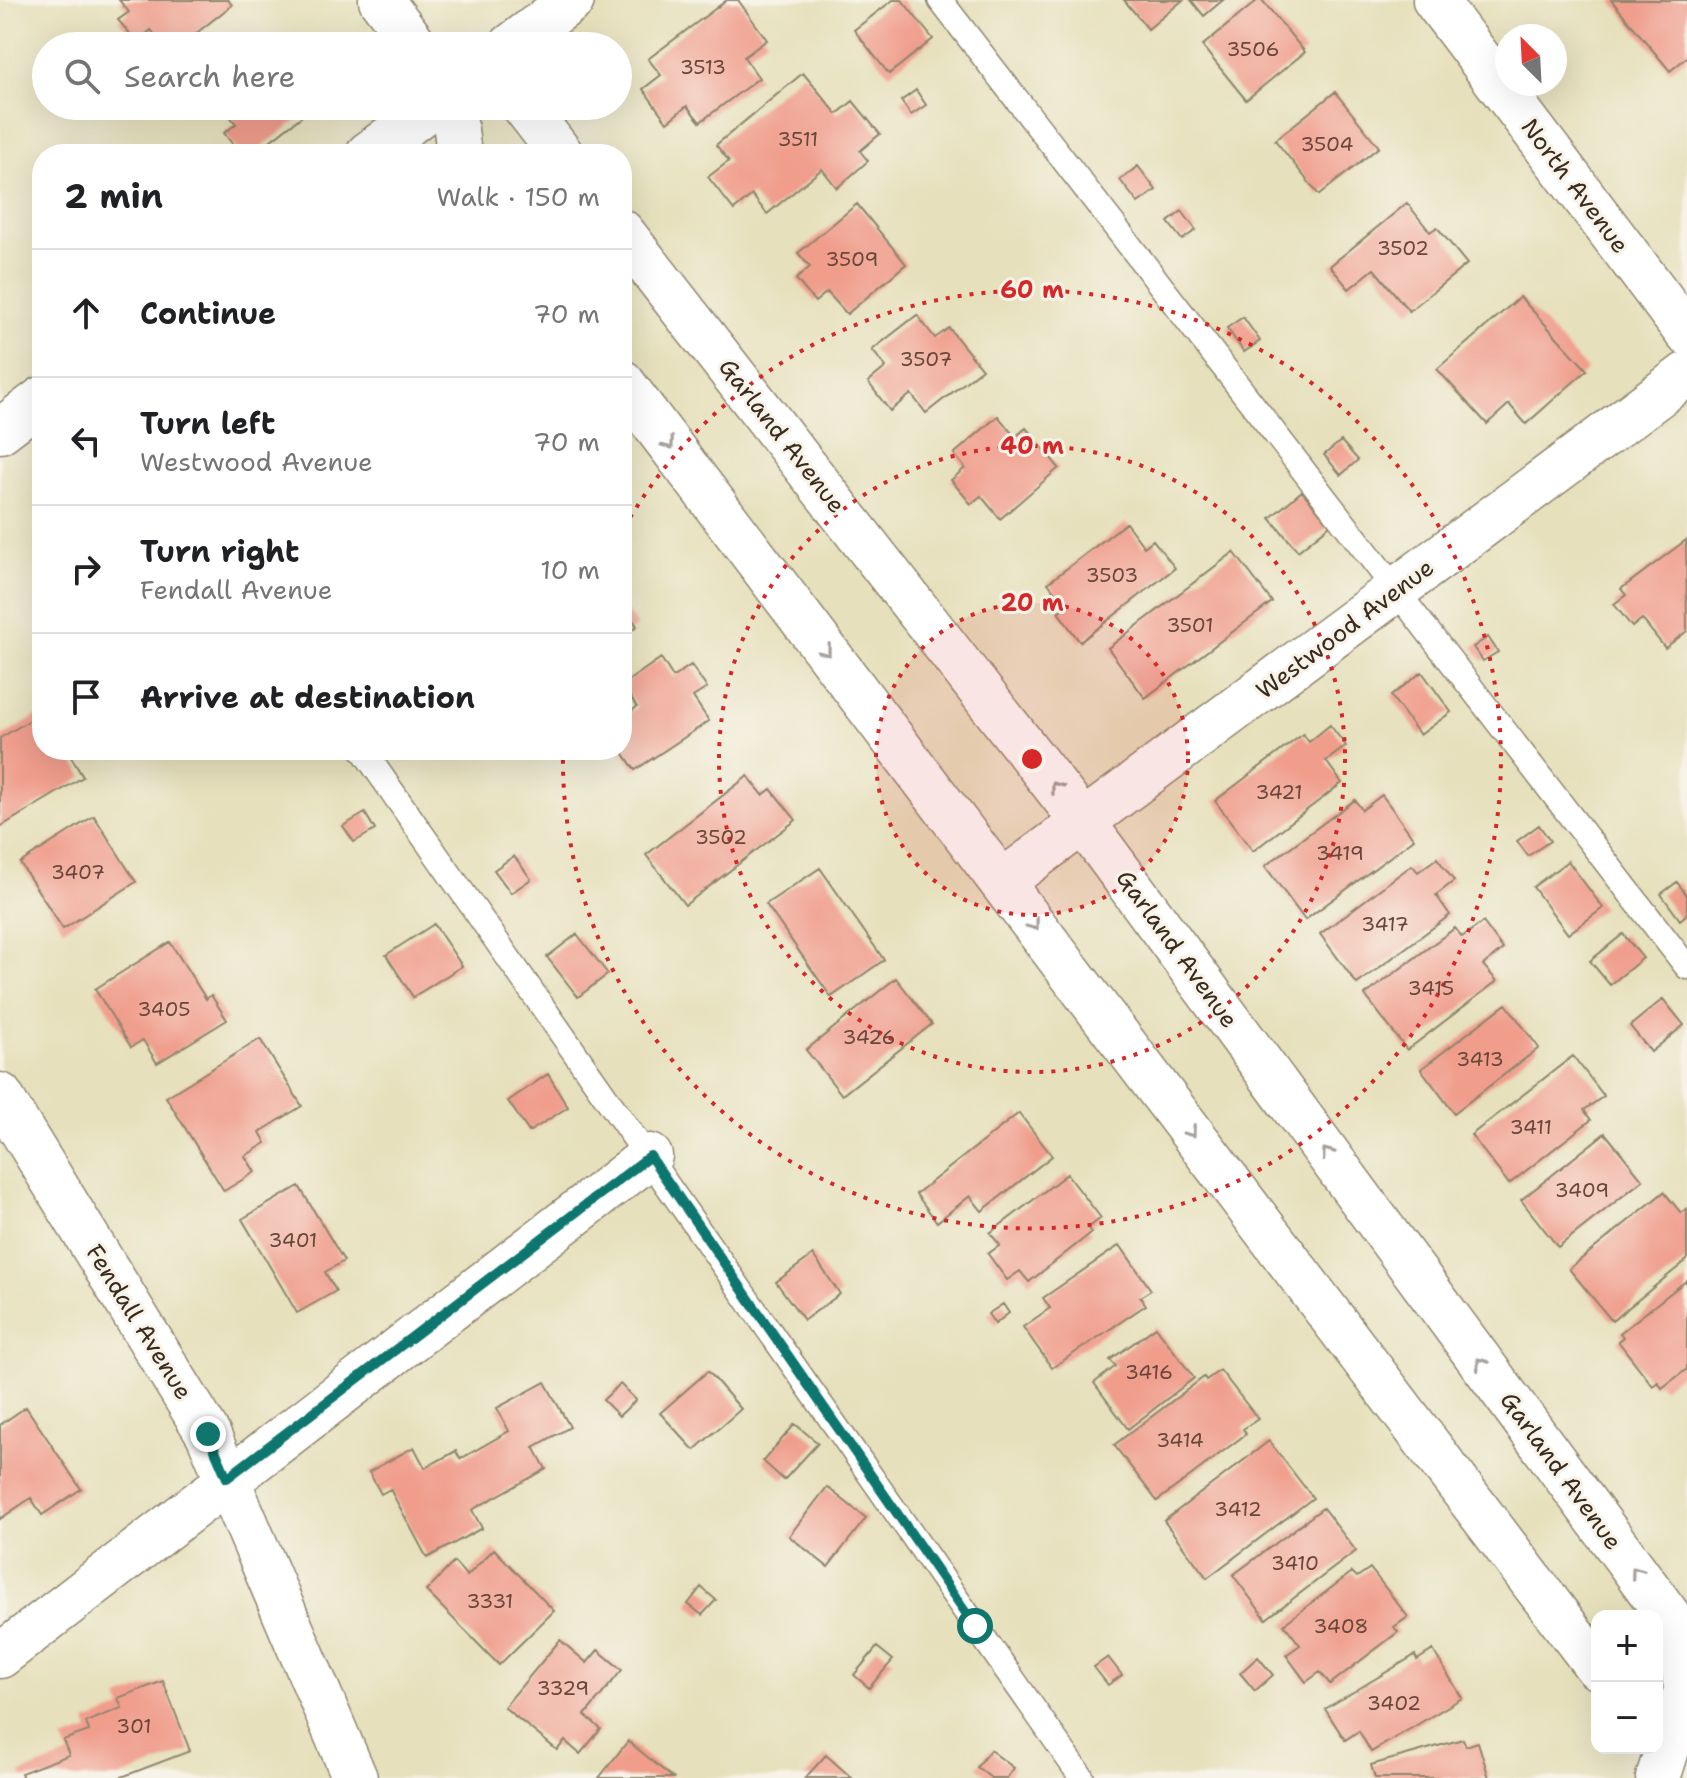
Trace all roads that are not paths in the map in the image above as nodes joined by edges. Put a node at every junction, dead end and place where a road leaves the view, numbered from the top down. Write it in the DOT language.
graph roads {
  1 [pos="381,0"];
  2 [pos="572,0"];
  3 [pos="940,0"];
  4 [pos="1435,0"];
  5 [pos="405,32"];
  6 [pos="530,32"];
  7 [pos="413,120"];
  8 [pos="455,120"];
  9 [pos="535,120"];
  10 [pos="381,144"];
  11 [pos="458,144"];
  12 [pos="553,144"];
  13 [pos="632,245"];
  14 [pos="1687,333"];
  15 [pos="1687,374"];
  16 [pos="632,395"];
  17 [pos="32,407"];
  18 [pos="0,431"];
  19 [pos="1397,590"];
  20 [pos="370,760"];
  21 [pos="1083,822"];
  22 [pos="1002,882"];
  23 [pos="1687,967"];
  24 [pos="0,1095"];
  25 [pos="650,1156"];
  26 [pos="227,1478"];
  27 [pos="0,1656"];
  28 [pos="1591,1659"];
  29 [pos="1679,1691"];
  30 [pos="357,1773"];
  31 [pos="1082,1778"];
  32 [pos="1658,1778"];
  1 -- 5 [label="street"];
  2 -- 6 [label="street"];
  3 -- 19 [label="lane"];
  4 -- 14 [label="street, North Avenue"];
  7 -- 10 [label="street"];
  8 -- 11 [label="street"];
  9 -- 12 [label="street"];
  21 -- 13 [label="street, Garland Avenue, one-way"];
  15 -- 19 [label="street, Westwood Avenue"];
  16 -- 22 [label="street, one-way"];
  17 -- 18 [label="street"];
  19 -- 21 [label="street, Westwood Avenue"];
  19 -- 23 [label="lane"];
  20 -- 25 [label="lane"];
  21 -- 22 [label="street, Westwood Avenue"];
  29 -- 21 [label="street, Garland Avenue, one-way"];
  22 -- 28 [label="street, one-way"];
  24 -- 26 [label="street, Fendall Avenue"];
  25 -- 26 [label="street"];
  25 -- 31 [label="lane"];
  26 -- 27 [label="street"];
  26 -- 30 [label="street, Fendall Avenue"];
  29 -- 32 [label="street"];
}
